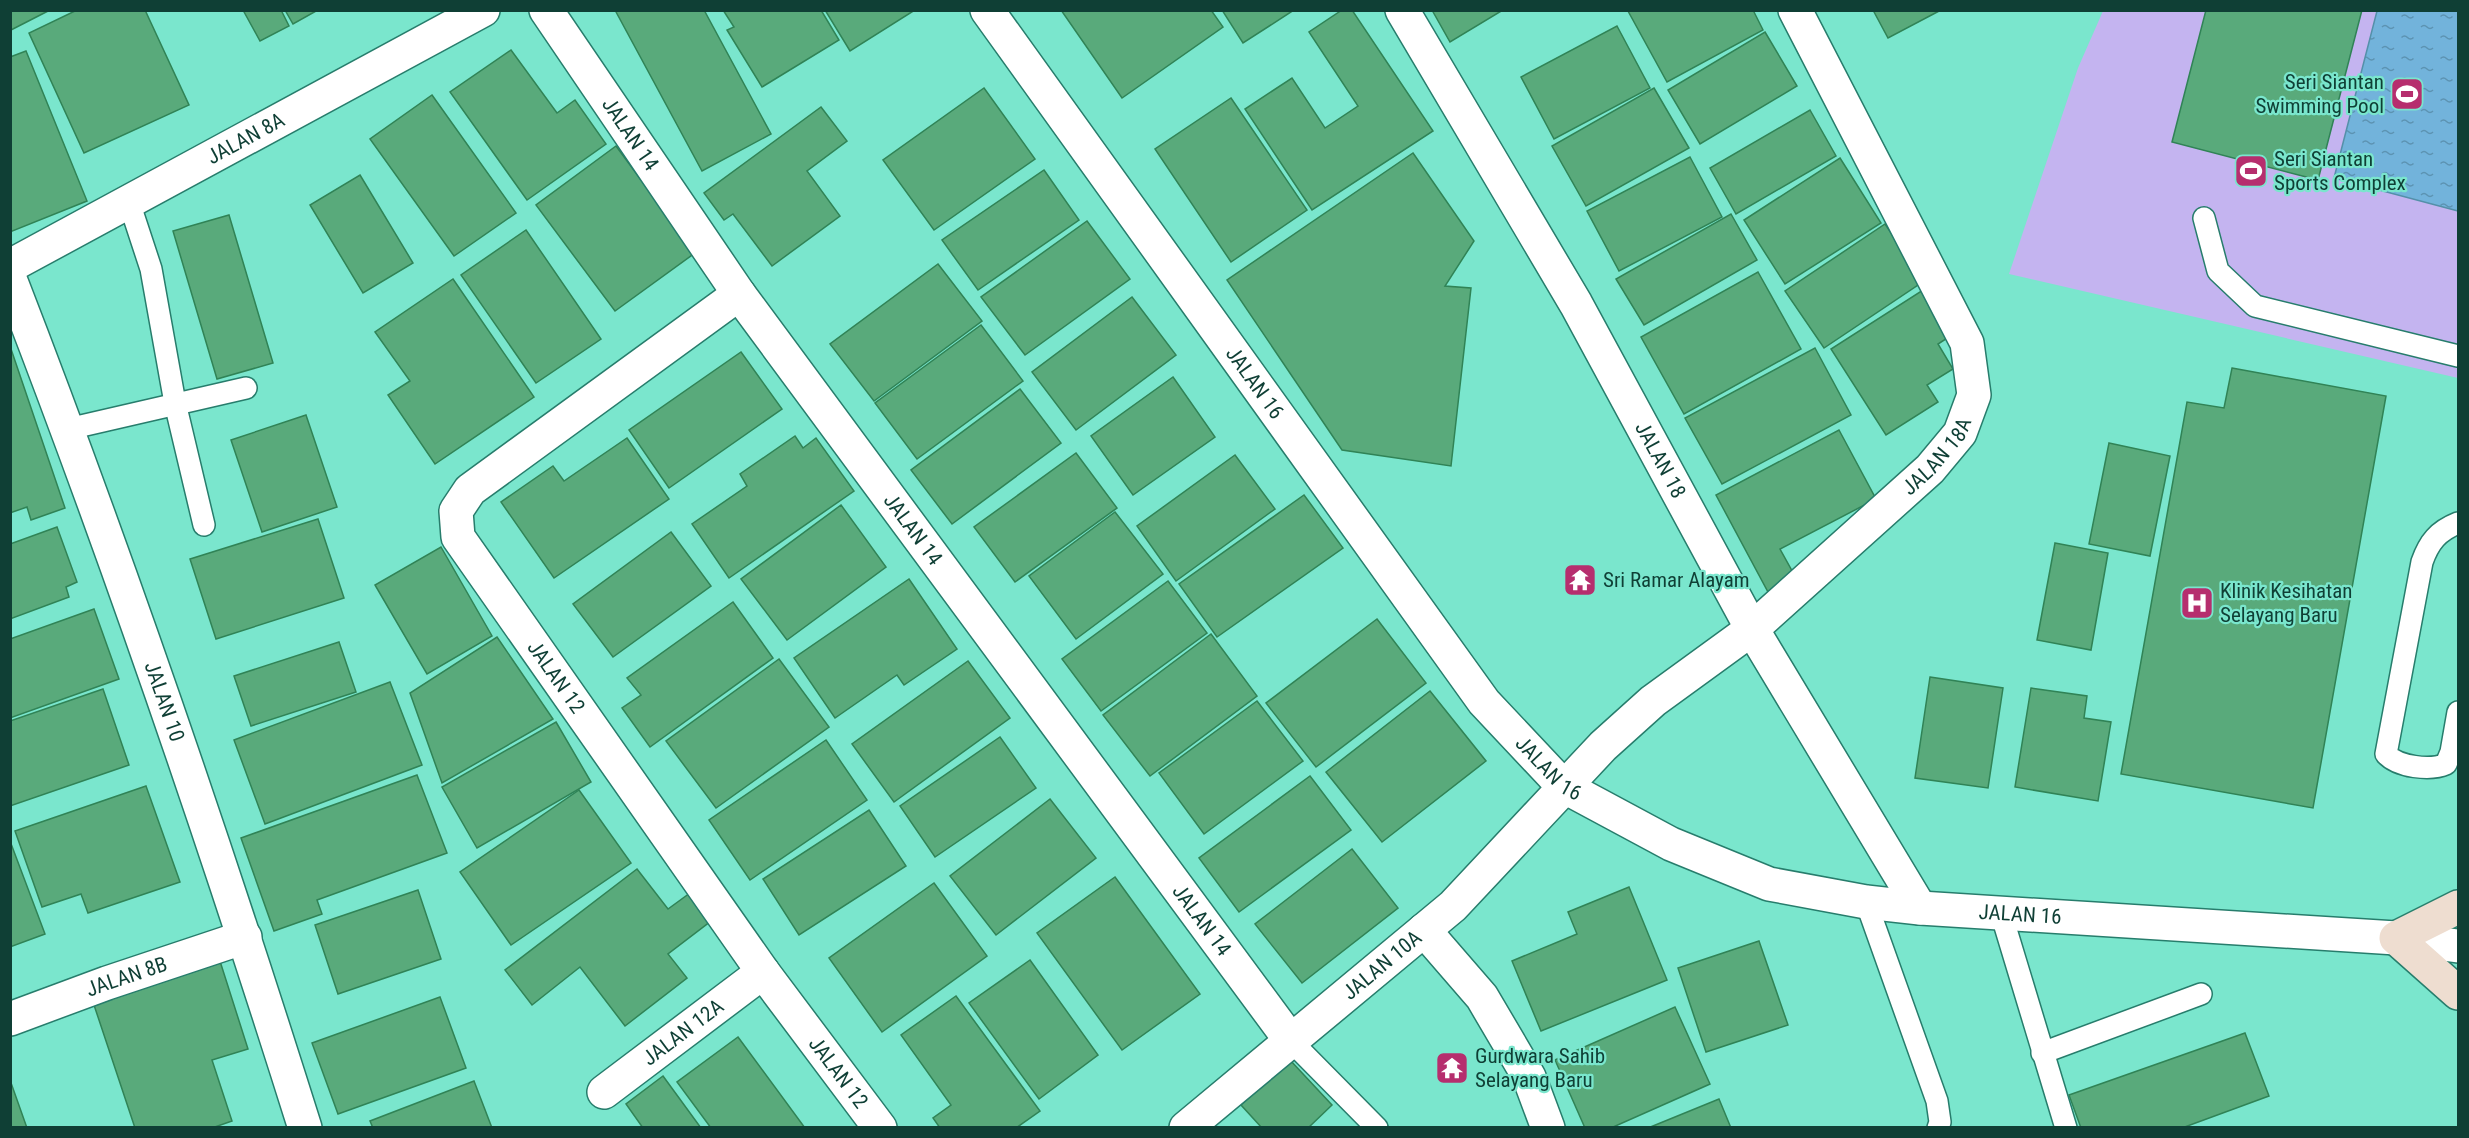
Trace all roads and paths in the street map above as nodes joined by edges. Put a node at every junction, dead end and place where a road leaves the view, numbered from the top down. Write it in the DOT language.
graph roads {
  1 [pos="483,10"];
  2 [pos="546,10"];
  3 [pos="987,10"];
  4 [pos="1402,10"];
  5 [pos="1795,10"];
  6 [pos="129,201"];
  7 [pos="2204,218"];
  8 [pos="10,266"];
  9 [pos="10,279"];
  10 [pos="739,294"];
  11 [pos="2458,356"];
  12 [pos="246,388"];
  13 [pos="175,403"];
  14 [pos="68,429"];
  15 [pos="2458,523"];
  16 [pos="204,525"];
  17 [pos="1752,629"];
  18 [pos="2458,712"];
  19 [pos="1563,786"];
  20 [pos="1866,902"];
  21 [pos="1920,908"];
  22 [pos="2458,908"];
  23 [pos="2001,913"];
  24 [pos="1424,930"];
  25 [pos="245,937"];
  26 [pos="2396,938"];
  27 [pos="2458,946"];
  28 [pos="763,972"];
  29 [pos="2458,993"];
  30 [pos="2201,994"];
  31 [pos="10,1019"];
  32 [pos="1291,1041"];
  33 [pos="2042,1053"];
  34 [pos="604,1092"];
  35 [pos="305,1128"];
  36 [pos="880,1128"];
  37 [pos="1186,1128"];
  38 [pos="1377,1128"];
  39 [pos="1548,1128"];
  40 [pos="1938,1128"];
  41 [pos="2066,1128"];
  1 -- 6 [label="street, JALAN 8A"];
  2 -- 10 [label="street, JALAN 14"];
  3 -- 19 [label="street, JALAN 16"];
  4 -- 17 [label="street, JALAN 18"];
  5 -- 17 [label="street, JALAN 18A"];
  6 -- 8 [label="street, JALAN 8A"];
  6 -- 13 [label="lane"];
  7 -- 11 [label="lane"];
  9 -- 14 [label="street, JALAN 10"];
  10 -- 28 [label="street, JALAN 12"];
  10 -- 32 [label="street, JALAN 14"];
  12 -- 13 [label="lane"];
  13 -- 14 [label="lane"];
  13 -- 16 [label="lane"];
  14 -- 25 [label="street, JALAN 10"];
  15 -- 18 [label="lane"];
  17 -- 19 [label="street, JALAN 18A"];
  17 -- 21 [label="street, JALAN 18"];
  19 -- 20 [label="street, JALAN 16"];
  19 -- 24 [label="street, JALAN 10A"];
  20 -- 21 [label="street, JALAN 16"];
  20 -- 40 [label="lane"];
  21 -- 23 [label="street, JALAN 16"];
  22 -- 26 [label="main road"];
  23 -- 26 [label="street, JALAN 16"];
  23 -- 33 [label="lane"];
  24 -- 32 [label="street, JALAN 10A"];
  24 -- 39 [label="street"];
  25 -- 31 [label="street, JALAN 8B"];
  25 -- 35 [label="street, JALAN 10"];
  26 -- 27 [label="street, JALAN 16"];
  26 -- 29 [label="main road"];
  28 -- 34 [label="street, JALAN 12A"];
  28 -- 36 [label="street, JALAN 12"];
  30 -- 33 [label="lane"];
  32 -- 37 [label="street, JALAN 10A"];
  32 -- 38 [label="lane"];
  33 -- 41 [label="lane"];
}
